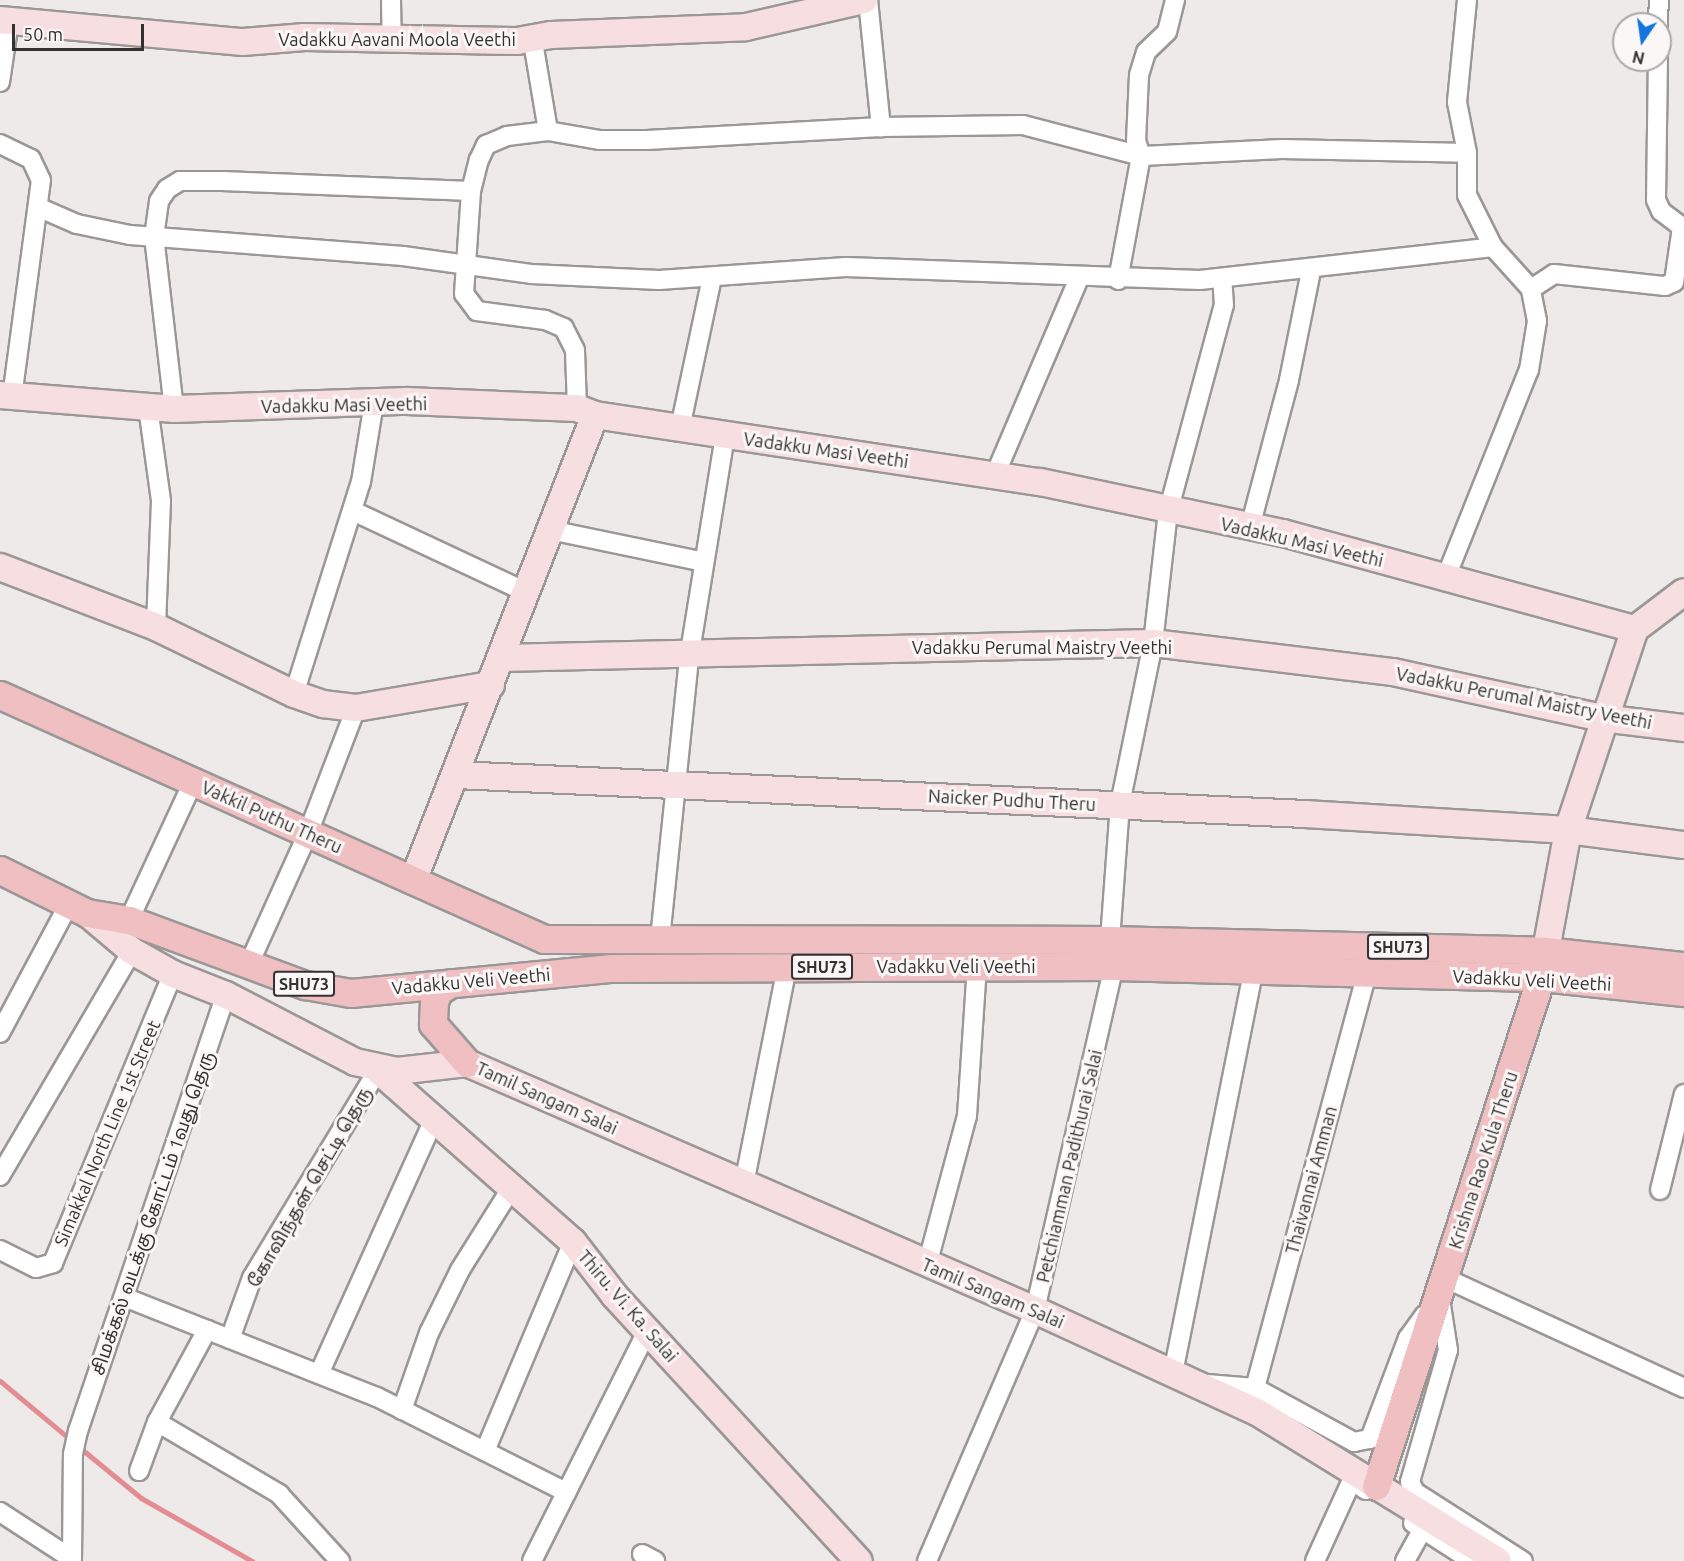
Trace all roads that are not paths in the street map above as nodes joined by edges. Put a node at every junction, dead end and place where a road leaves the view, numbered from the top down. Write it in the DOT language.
graph roads {
  1 [pos="392,0"];
  2 [pos="866,0"];
  3 [pos="1175,0"];
  4 [pos="1467,0"];
  5 [pos="5,21"];
  6 [pos="532,36"];
  7 [pos="392,39"];
  8 [pos="1658,72"];
  9 [pos="0,82"];
  10 [pos="881,127"];
  11 [pos="548,131"];
  12 [pos="0,144"];
  13 [pos="1467,153"];
  14 [pos="1141,156"];
  15 [pos="471,191"];
  16 [pos="40,208"];
  17 [pos="154,237"];
  18 [pos="1493,247"];
  19 [pos="468,264"];
  20 [pos="1311,270"];
  21 [pos="711,278"];
  22 [pos="1079,278"];
  23 [pos="1222,278"];
  24 [pos="1118,280"];
  25 [pos="1531,289"];
  26 [pos="6,395"];
  27 [pos="374,403"];
  28 [pos="148,407"];
  29 [pos="174,409"];
  30 [pos="586,412"];
  31 [pos="680,428"];
  32 [pos="725,435"];
  33 [pos="994,475"];
  34 [pos="353,511"];
  35 [pos="1168,512"];
  36 [pos="1250,527"];
  37 [pos="550,530"];
  38 [pos="704,562"];
  39 [pos="0,567"];
  40 [pos="1446,578"];
  41 [pos="526,592"];
  42 [pos="1684,592"];
  43 [pos="156,627"];
  44 [pos="1635,629"];
  45 [pos="1152,644"];
  46 [pos="689,657"];
  47 [pos="501,658"];
  48 [pos="491,685"];
  49 [pos="294,694"];
  50 [pos="0,695"];
  51 [pos="356,708"];
  52 [pos="1602,718"];
  53 [pos="1684,728"];
  54 [pos="456,775"];
  55 [pos="193,782"];
  56 [pos="673,785"];
  57 [pos="1120,804"];
  58 [pos="1568,830"];
  59 [pos="308,833"];
  60 [pos="1684,845"];
  61 [pos="0,870"];
  62 [pos="413,881"];
  63 [pos="78,909"];
  64 [pos="129,920"];
  65 [pos="544,939"];
  66 [pos="660,939"];
  67 [pos="132,951"];
  68 [pos="1545,951"];
  69 [pos="1112,953"];
  70 [pos="248,966"];
  71 [pos="977,966"];
  72 [pos="1684,966"];
  73 [pos="787,967"];
  74 [pos="1254,969"];
  75 [pos="1367,972"];
  76 [pos="173,974"];
  77 [pos="530,976"];
  78 [pos="1541,977"];
  79 [pos="451,983"];
  80 [pos="1684,992"];
  81 [pos="226,995"];
  82 [pos="0,1033"];
  83 [pos="467,1063"];
  84 [pos="378,1070"];
  85 [pos="1684,1094"];
  86 [pos="435,1117"];
  87 [pos="0,1176"];
  88 [pos="744,1184"];
  89 [pos="513,1187"];
  90 [pos="1660,1190"];
  91 [pos="573,1242"];
  92 [pos="0,1250"];
  93 [pos="927,1266"];
  94 [pos="1442,1287"];
  95 [pos="124,1297"];
  96 [pos="1035,1310"];
  97 [pos="207,1330"];
  98 [pos="647,1331"];
  99 [pos="230,1339"];
  100 [pos="1173,1373"];
  101 [pos="319,1374"];
  102 [pos="1684,1388"];
  103 [pos="1256,1400"];
  104 [pos="402,1410"];
  105 [pos="157,1422"];
  106 [pos="485,1451"];
  107 [pos="139,1471"];
  108 [pos="1364,1483"];
  109 [pos="566,1492"];
  110 [pos="0,1512"];
  111 [pos="1423,1529"];
  112 [pos="72,1560"];
  113 [pos="340,1561"];
  114 [pos="532,1561"];
  115 [pos="859,1561"];
  116 [pos="927,1561"];
  117 [pos="1316,1561"];
  118 [pos="1405,1561"];
  119 [pos="1472,1561"];
  120 [pos="1498,1561"];
  121 [pos="1523,1561"];
  1 -- 7 [label="street"];
  2 -- 6 [label="main road, Vadakku Aavani Moola Veethi"];
  2 -- 10 [label="street"];
  3 -- 14 [label="street"];
  4 -- 13 [label="street"];
  5 -- 7 [label="main road, Vadakku Aavani Moola Veethi"];
  5 -- 9 [label="street"];
  6 -- 7 [label="main road, Vadakku Aavani Moola Veethi"];
  6 -- 11 [label="street"];
  8 -- 25 [label="street"];
  10 -- 11 [label="street"];
  10 -- 14 [label="street"];
  11 -- 15 [label="street"];
  12 -- 16 [label="street"];
  13 -- 14 [label="street"];
  13 -- 18 [label="street"];
  14 -- 24 [label="street"];
  15 -- 17 [label="street"];
  15 -- 19 [label="street"];
  16 -- 17 [label="street"];
  16 -- 26 [label="street"];
  17 -- 19 [label="street"];
  17 -- 29 [label="street"];
  18 -- 20 [label="street"];
  18 -- 25 [label="street"];
  19 -- 21 [label="street"];
  19 -- 30 [label="street"];
  20 -- 23 [label="street"];
  20 -- 36 [label="street"];
  21 -- 22 [label="street"];
  21 -- 31 [label="street"];
  22 -- 24 [label="street"];
  22 -- 33 [label="street"];
  23 -- 24 [label="street"];
  23 -- 35 [label="street, Petchiamman Padithurai Salai"];
  25 -- 40 [label="street"];
  26 -- 28 [label="main road, Vadakku Masi Veethi"];
  27 -- 29 [label="main road, Vadakku Masi Veethi"];
  27 -- 30 [label="main road, Vadakku Masi Veethi"];
  27 -- 34 [label="street"];
  28 -- 29 [label="main road, Vadakku Masi Veethi"];
  28 -- 43 [label="street"];
  30 -- 31 [label="main road, Vadakku Masi Veethi"];
  30 -- 37 [label="main road"];
  31 -- 32 [label="main road, Vadakku Masi Veethi"];
  32 -- 33 [label="main road, Vadakku Masi Veethi"];
  32 -- 38 [label="street"];
  33 -- 35 [label="main road, Vadakku Masi Veethi"];
  34 -- 41 [label="street"];
  34 -- 49 [label="street"];
  35 -- 36 [label="main road, Vadakku Masi Veethi"];
  35 -- 45 [label="street, Petchiamman Padithurai Salai"];
  36 -- 40 [label="main road, Vadakku Masi Veethi"];
  37 -- 38 [label="street"];
  37 -- 41 [label="main road"];
  38 -- 46 [label="street"];
  39 -- 43 [label="main road"];
  40 -- 44 [label="main road, Vadakku Masi Veethi"];
  41 -- 47 [label="main road"];
  42 -- 44 [label="main road"];
  43 -- 49 [label="main road"];
  44 -- 52 [label="main road"];
  45 -- 46 [label="main road, Vadakku Perumal Maistry Veethi"];
  45 -- 52 [label="main road, Vadakku Perumal Maistry Veethi"];
  45 -- 57 [label="street, Petchiamman Padithurai Salai"];
  46 -- 47 [label="main road, Vadakku Perumal Maistry Veethi"];
  46 -- 56 [label="street"];
  47 -- 48 [label="main road"];
  48 -- 51 [label="main road"];
  48 -- 54 [label="main road"];
  49 -- 51 [label="main road"];
  50 -- 55 [label="main road, Vakkil Puthu Theru"];
  51 -- 59 [label="street"];
  52 -- 53 [label="main road, Vadakku Perumal Maistry Veethi"];
  52 -- 58 [label="main road"];
  54 -- 56 [label="main road, Naicker Pudhu Theru"];
  54 -- 62 [label="main road"];
  55 -- 59 [label="main road, Vakkil Puthu Theru"];
  55 -- 64 [label="street"];
  56 -- 57 [label="main road, Naicker Pudhu Theru"];
  56 -- 66 [label="street"];
  57 -- 58 [label="main road, Naicker Pudhu Theru"];
  57 -- 69 [label="street, Petchiamman Padithurai Salai"];
  58 -- 60 [label="main road, Naicker Pudhu Theru"];
  58 -- 68 [label="main road"];
  59 -- 62 [label="main road, Vakkil Puthu Theru"];
  59 -- 70 [label="street"];
  61 -- 63 [label="main road, Vadakku Veli Veethi / SHU73"];
  62 -- 65 [label="main road, Vakkil Puthu Theru"];
  63 -- 64 [label="main road, Vadakku Veli Veethi / SHU73"];
  63 -- 67 [label="main road, Thiru. Vi. Ka. Salai"];
  63 -- 82 [label="street"];
  64 -- 70 [label="main road, Vadakku Veli Veethi / SHU73"];
  65 -- 66 [label="main road, Vadakku Veli Veethi / SHU73"];
  65 -- 77 [label="main road"];
  66 -- 69 [label="main road, Vadakku Veli Veethi / SHU73"];
  67 -- 76 [label="main road, Thiru. Vi. Ka. Salai"];
  67 -- 87 [label="street"];
  68 -- 69 [label="main road, Vadakku Veli Veethi / SHU73"];
  68 -- 72 [label="main road, Vadakku Veli Veethi / SHU73"];
  68 -- 78 [label="main road"];
  69 -- 71 [label="main road, Vadakku Veli Veethi / SHU73"];
  69 -- 74 [label="main road, Vadakku Veli Veethi / SHU73"];
  69 -- 96 [label="street, Petchiamman Padithurai Salai"];
  70 -- 79 [label="main road, Vadakku Veli Veethi / SHU73"];
  71 -- 73 [label="main road, Vadakku Veli Veethi / SHU73"];
  71 -- 93 [label="street"];
  73 -- 77 [label="main road, Vadakku Veli Veethi / SHU73"];
  73 -- 88 [label="street"];
  74 -- 75 [label="main road, Vadakku Veli Veethi / SHU73"];
  74 -- 100 [label="street"];
  75 -- 78 [label="main road, Vadakku Veli Veethi / SHU73"];
  75 -- 103 [label="street, Thaivannai Amman"];
  76 -- 81 [label="main road, Thiru. Vi. Ka. Salai"];
  76 -- 92 [label="street, Simakkal North Line 1st Street"];
  77 -- 79 [label="main road, Vadakku Veli Veethi / SHU73"];
  78 -- 80 [label="main road, Vadakku Veli Veethi / SHU73"];
  78 -- 94 [label="main road, Krishna Rao Kula Theru"];
  79 -- 83 [label="main road"];
  81 -- 84 [label="main road, Thiru. Vi. Ka. Salai"];
  81 -- 95 [label="street, சிமக்கல் வடக்கு கோட்டம் 1வது தெரு"];
  83 -- 84 [label="main road"];
  83 -- 88 [label="main road, Tamil Sangam Salai"];
  84 -- 86 [label="main road, Thiru. Vi. Ka. Salai"];
  84 -- 99 [label="street, கோவிந்தன் செட்டி தெரு"];
  85 -- 90 [label="street"];
  86 -- 89 [label="main road, Thiru. Vi. Ka. Salai"];
  86 -- 101 [label="street"];
  88 -- 93 [label="main road, Tamil Sangam Salai"];
  89 -- 91 [label="main road, Thiru. Vi. Ka. Salai"];
  89 -- 104 [label="street"];
  91 -- 98 [label="main road, Thiru. Vi. Ka. Salai"];
  91 -- 106 [label="street"];
  93 -- 96 [label="main road, Tamil Sangam Salai"];
  94 -- 102 [label="street"];
  94 -- 103 [label="street"];
  94 -- 108 [label="main road, Krishna Rao Kula Theru"];
  94 -- 121 [label="street"];
  95 -- 97 [label="street"];
  95 -- 112 [label="street, சிமக்கல் வடக்கு கோட்டம் 1வது தெரு"];
  96 -- 100 [label="main road, Tamil Sangam Salai"];
  96 -- 116 [label="street, Petchiamman Padithurai Salai"];
  97 -- 99 [label="street"];
  97 -- 105 [label="street"];
  98 -- 109 [label="street"];
  98 -- 115 [label="main road, Thiru. Vi. Ka. Salai"];
  99 -- 101 [label="street"];
  100 -- 103 [label="main road, Tamil Sangam Salai"];
  101 -- 104 [label="street"];
  103 -- 108 [label="main road, Tamil Sangam Salai"];
  104 -- 106 [label="street"];
  105 -- 107 [label="street"];
  105 -- 113 [label="street"];
  106 -- 109 [label="street"];
  108 -- 111 [label="street"];
  108 -- 117 [label="street"];
  108 -- 120 [label="main road, Tamil Sangam Salai"];
  109 -- 114 [label="street"];
  110 -- 112 [label="street"];
  111 -- 118 [label="street"];
  111 -- 119 [label="street"];
}
